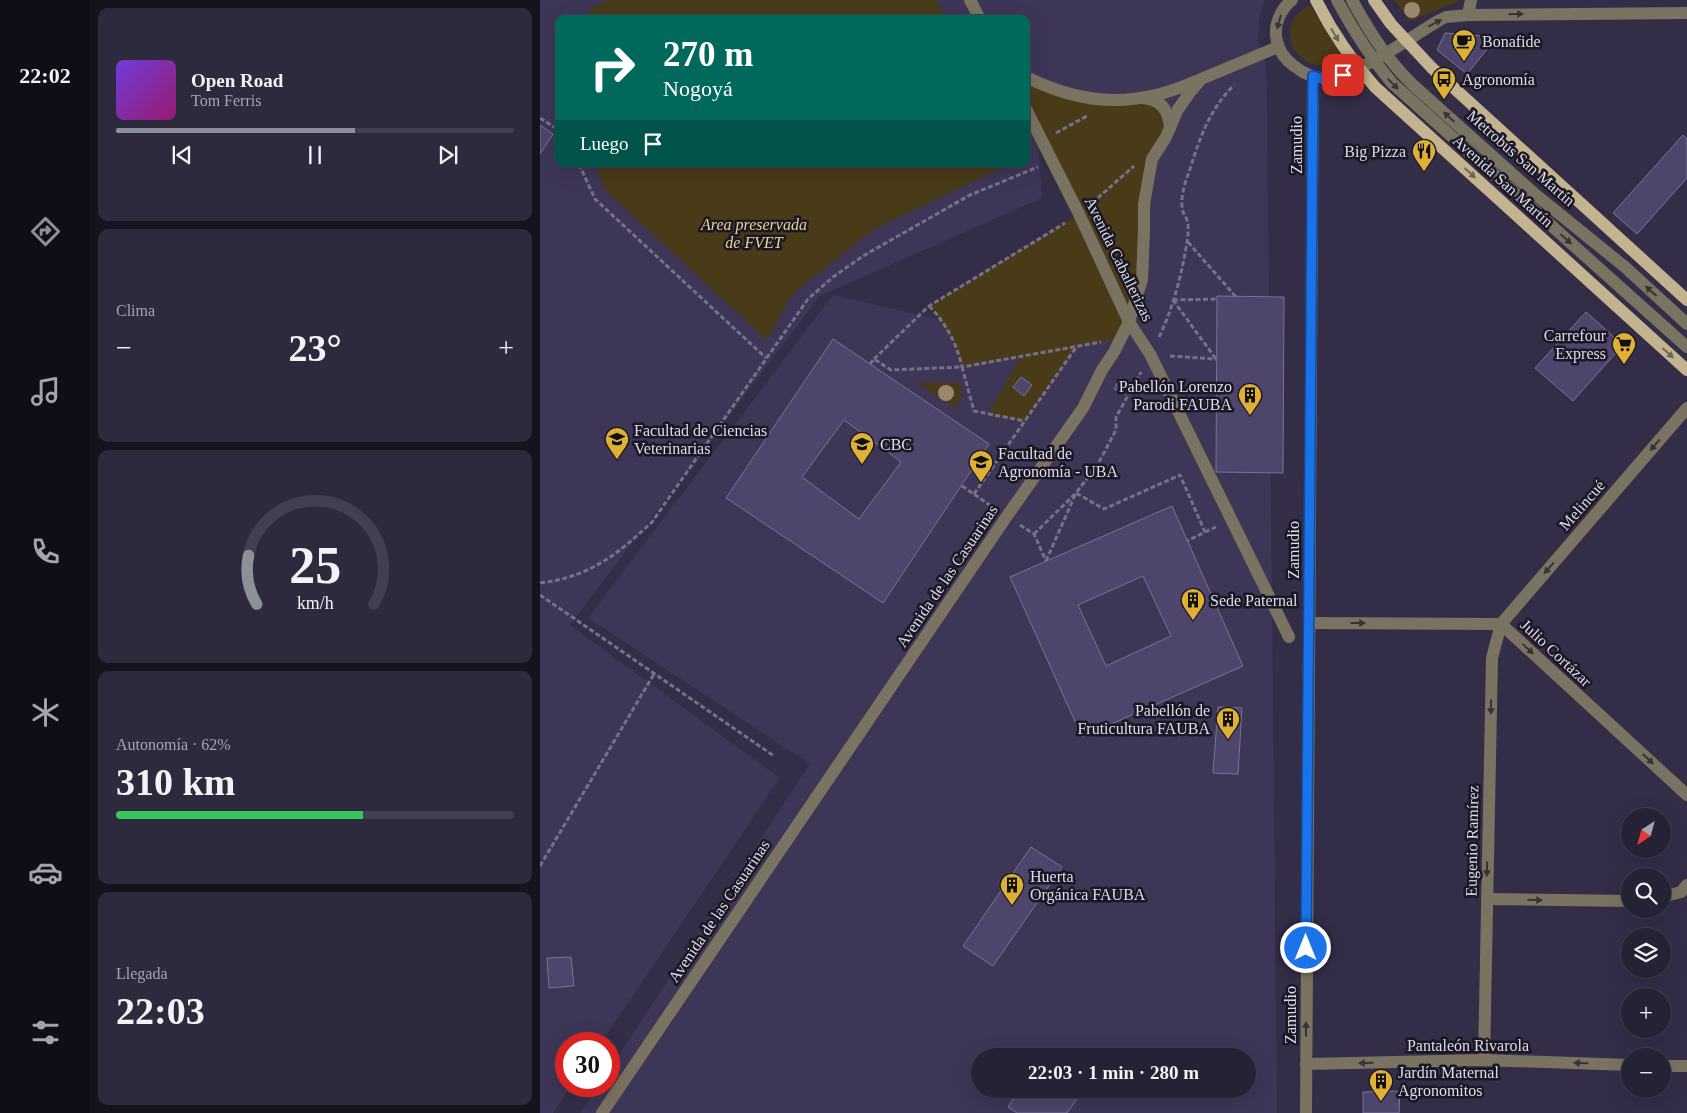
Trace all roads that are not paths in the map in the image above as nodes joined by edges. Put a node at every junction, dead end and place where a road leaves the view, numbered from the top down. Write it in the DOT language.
graph roads {
  1 [pos="970,0"];
  2 [pos="1292,0"];
  3 [pos="1316,0"];
  4 [pos="1337,0"];
  5 [pos="1352,0"];
  6 [pos="1374,0"];
  7 [pos="1471,0"];
  8 [pos="1687,13"];
  9 [pos="978,15"];
  10 [pos="1468,15"];
  11 [pos="1406,40"];
  12 [pos="1278,47"];
  13 [pos="1385,53"];
  14 [pos="1372,60"];
  15 [pos="1358,68"];
  16 [pos="1313,76"];
  17 [pos="1030,79"];
  18 [pos="1201,79"];
  19 [pos="1144,98"];
  20 [pos="1030,117"];
  21 [pos="1170,128"];
  22 [pos="1687,300"];
  23 [pos="1129,322"];
  24 [pos="1687,324"];
  25 [pos="1687,347"];
  26 [pos="1687,370"];
  27 [pos="1687,408"];
  28 [pos="1309,623"];
  29 [pos="1501,624"];
  30 [pos="1289,637"];
  31 [pos="1687,795"];
  32 [pos="1687,885"];
  33 [pos="1671,894"];
  34 [pos="1487,899"];
  35 [pos="1621,901"];
  36 [pos="1484,1060"];
  37 [pos="1306,1064"];
  38 [pos="1621,1064"];
  39 [pos="1671,1066"];
  40 [pos="1687,1066"];
  41 [pos="602,1113"];
  42 [pos="1306,1113"];
  1 -- 9 [label="street"];
  2 -- 12 [label="street, one-way"];
  3 -- 15 [label="main road, Avenida San Martín, one-way"];
  4 -- 14 [label="street, Metrobús San Martín"];
  5 -- 13 [label="street, Metrobús San Martín"];
  6 -- 11 [label="main road"];
  7 -- 10 [label="street"];
  10 -- 8 [label="street, one-way"];
  11 -- 10 [label="street, one-way"];
  11 -- 13 [label="street"];
  11 -- 22 [label="main road"];
  12 -- 16 [label="street"];
  12 -- 18 [label="street, Avenida de las Casuarinas"];
  13 -- 14 [label="street"];
  24 -- 13 [label="street, Metrobús San Martín, one-way"];
  14 -- 15 [label="street"];
  14 -- 25 [label="street, Metrobús San Martín, one-way"];
  15 -- 16 [label="street"];
  15 -- 26 [label="main road, Avenida San Martín, one-way"];
  16 -- 28 [label="street, Zamudio"];
  17 -- 19 [label="street"];
  18 -- 19 [label="street"];
  18 -- 21 [label="street, Avenida de las Casuarinas"];
  19 -- 21 [label="street"];
  20 -- 23 [label="street, Avenida Caballerizas"];
  21 -- 23 [label="street, Avenida de las Casuarinas"];
  23 -- 30 [label="street, Avenida Caballerizas"];
  23 -- 41 [label="street, Avenida de las Casuarinas"];
  27 -- 29 [label="street, Melincué, one-way"];
  28 -- 29 [label="street, Julio Cortázar, one-way"];
  37 -- 28 [label="street, Zamudio, one-way"];
  29 -- 31 [label="street, Julio Cortázar, one-way"];
  29 -- 34 [label="street, Eugenio Ramírez, one-way"];
  32 -- 33 [label="street"];
  34 -- 35 [label="street, one-way"];
  34 -- 36 [label="street, Eugenio Ramírez"];
  36 -- 37 [label="street, Pantaleón Rivarola, one-way"];
  38 -- 36 [label="street, Pantaleón Rivarola, one-way"];
  37 -- 42 [label="street, Zamudio"];
  39 -- 40 [label="street"];
}
